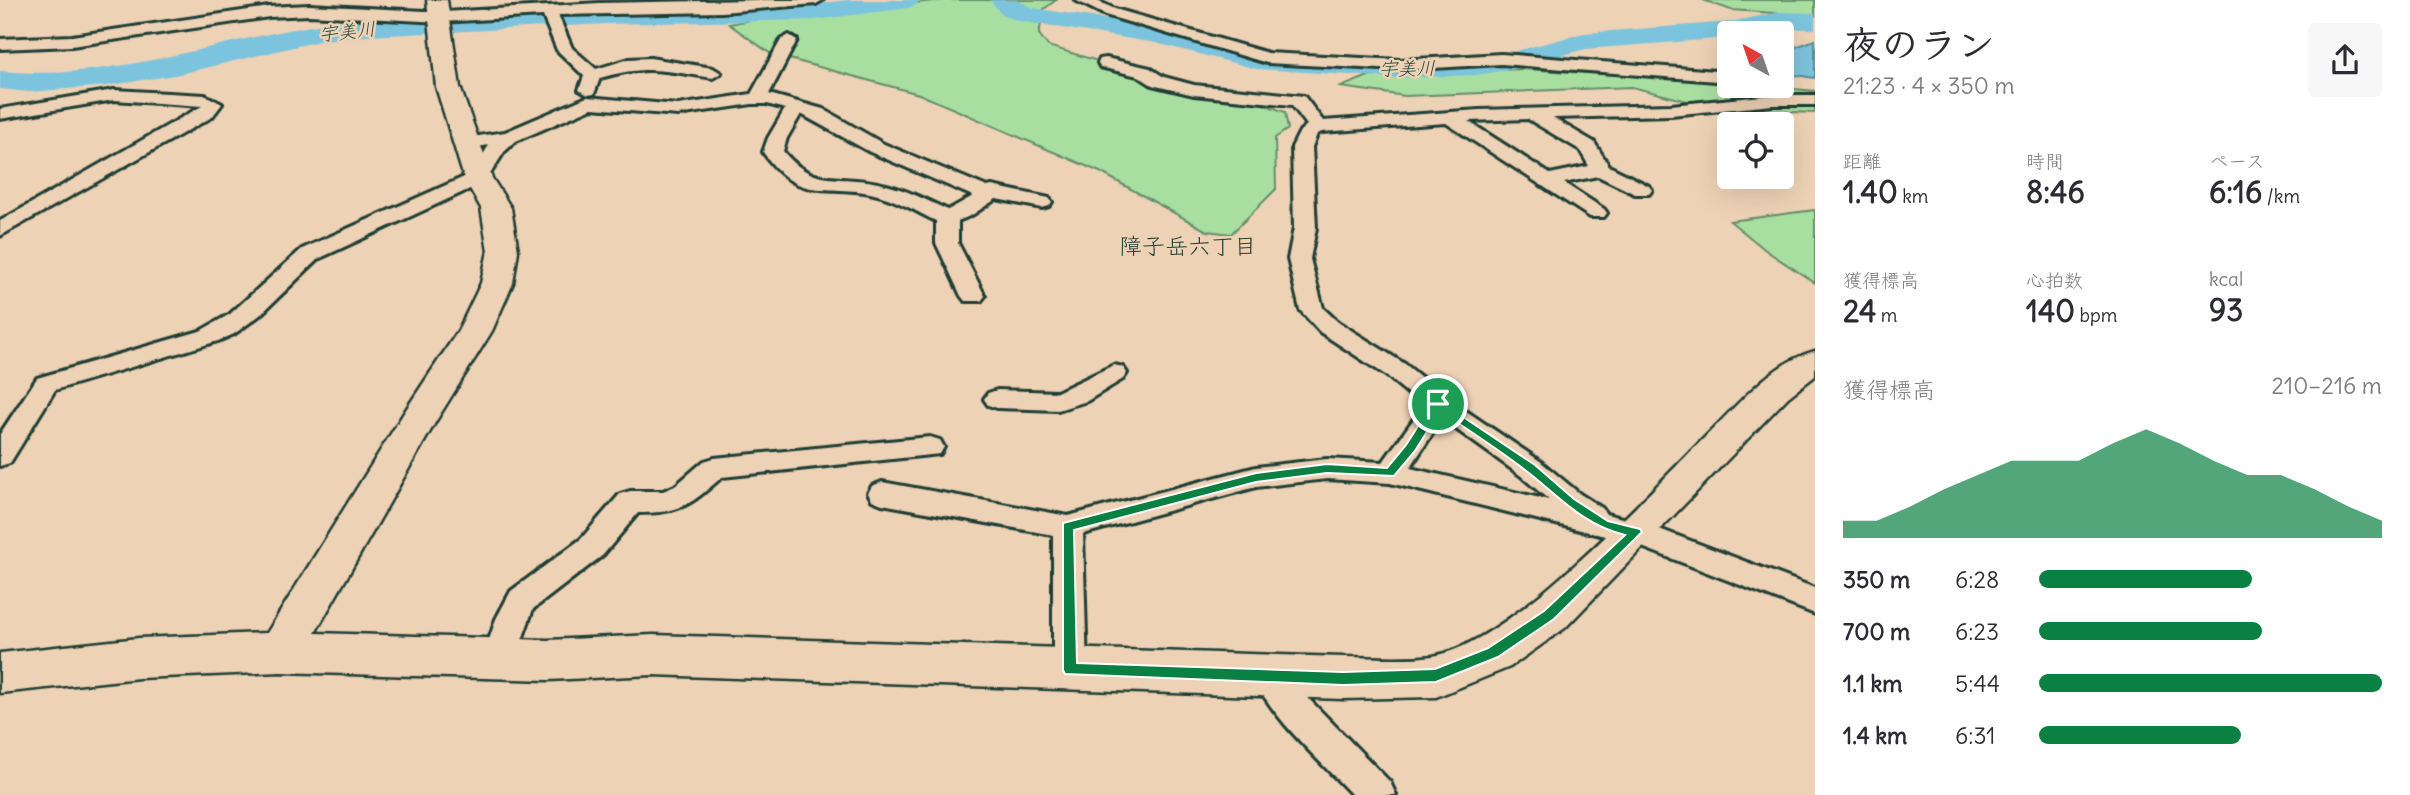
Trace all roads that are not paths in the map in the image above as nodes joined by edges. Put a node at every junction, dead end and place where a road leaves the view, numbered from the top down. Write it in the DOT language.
graph roads {
  1 [pos="588,0"];
  2 [pos="816,0"];
  3 [pos="1082,0"];
  4 [pos="567,10"];
  5 [pos="546,12"];
  6 [pos="440,18"];
  7 [pos="789,40"];
  8 [pos="0,44"];
  9 [pos="1106,63"];
  10 [pos="713,74"];
  11 [pos="593,75"];
  12 [pos="1717,77"];
  13 [pos="1794,84"];
  14 [pos="1815,86"];
  15 [pos="758,98"];
  16 [pos="1815,100"];
  17 [pos="587,102"];
  18 [pos="795,107"];
  19 [pos="1531,113"];
  20 [pos="0,114"];
  21 [pos="1449,117"];
  22 [pos="1318,127"];
  23 [pos="509,137"];
  24 [pos="466,143"];
  25 [pos="1601,170"];
  26 [pos="478,178"];
  27 [pos="1547,180"];
  28 [pos="1642,190"];
  29 [pos="987,195"];
  30 [pos="1042,202"];
  31 [pos="1597,213"];
  32 [pos="947,218"];
  33 [pos="0,230"];
  34 [pos="973,296"];
  35 [pos="1815,362"];
  36 [pos="1114,373"];
  37 [pos="997,399"];
  38 [pos="1438,404"];
  39 [pos="930,447"];
  40 [pos="0,456"];
  41 [pos="1390,473"];
  42 [pos="883,493"];
  43 [pos="1068,527"];
  44 [pos="1620,529"];
  45 [pos="1815,601"];
  46 [pos="280,652"];
  47 [pos="500,658"];
  48 [pos="1070,670"];
  49 [pos="0,673"];
  50 [pos="1269,676"];
  51 [pos="1377,795"];
  1 -- 4 [label="street"];
  2 -- 4 [label="street"];
  3 -- 12 [label="street"];
  4 -- 5 [label="street"];
  5 -- 6 [label="street"];
  5 -- 11 [label="street"];
  6 -- 8 [label="street"];
  6 -- 24 [label="street"];
  7 -- 15 [label="street"];
  9 -- 22 [label="street"];
  10 -- 11 [label="street"];
  11 -- 17 [label="street"];
  13 -- 14 [label="street"];
  15 -- 17 [label="street"];
  15 -- 18 [label="street"];
  16 -- 19 [label="street"];
  17 -- 23 [label="street"];
  18 -- 29 [label="street"];
  18 -- 32 [label="street"];
  19 -- 21 [label="street"];
  19 -- 25 [label="street"];
  20 -- 33 [label="street"];
  21 -- 22 [label="street"];
  21 -- 27 [label="street"];
  22 -- 38 [label="street"];
  23 -- 24 [label="street"];
  23 -- 26 [label="street"];
  24 -- 26 [label="street"];
  25 -- 27 [label="street"];
  25 -- 28 [label="street"];
  26 -- 40 [label="street"];
  26 -- 46 [label="street"];
  27 -- 31 [label="street"];
  29 -- 30 [label="street"];
  29 -- 32 [label="street"];
  32 -- 34 [label="street"];
  35 -- 44 [label="street"];
  36 -- 37 [label="street"];
  38 -- 41 [label="street"];
  38 -- 44 [label="street"];
  39 -- 47 [label="street"];
  41 -- 43 [label="street"];
  41 -- 44 [label="street"];
  42 -- 43 [label="street"];
  43 -- 48 [label="street"];
  44 -- 45 [label="street"];
  44 -- 50 [label="street"];
  46 -- 47 [label="street"];
  46 -- 49 [label="street"];
  47 -- 48 [label="street"];
  48 -- 50 [label="street"];
  50 -- 51 [label="street"];
}
